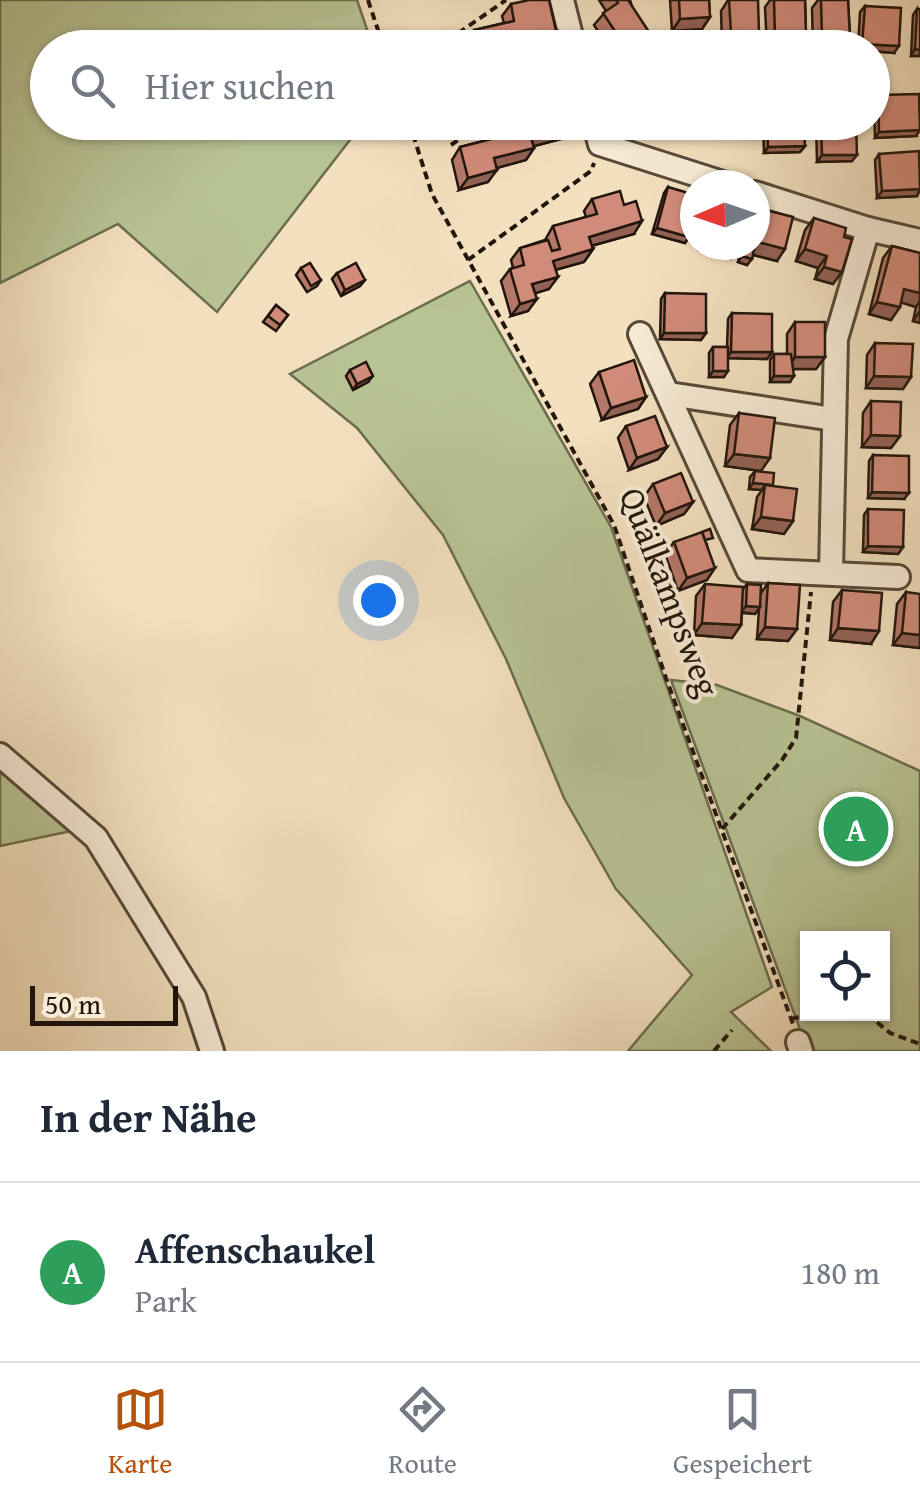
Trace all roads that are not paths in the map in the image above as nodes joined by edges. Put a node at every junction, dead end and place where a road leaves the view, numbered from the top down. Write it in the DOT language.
graph roads {
  1 [pos="562,0"];
  2 [pos="570,30"];
  3 [pos="615,140"];
  4 [pos="691,170"];
  5 [pos="770,198"];
  6 [pos="868,229"];
  7 [pos="920,242"];
  8 [pos="640,334"];
  9 [pos="669,394"];
  10 [pos="833,419"];
  11 [pos="822,572"];
  12 [pos="898,578"];
  13 [pos="0,755"];
  14 [pos="212,1051"];
  1 -- 2 [label="street"];
  3 -- 4 [label="street"];
  5 -- 6 [label="street"];
  6 -- 7 [label="street"];
  6 -- 10 [label="street"];
  8 -- 9 [label="street"];
  9 -- 10 [label="street"];
  9 -- 11 [label="street"];
  10 -- 11 [label="street"];
  11 -- 12 [label="street"];
  13 -- 14 [label="street"];
}
